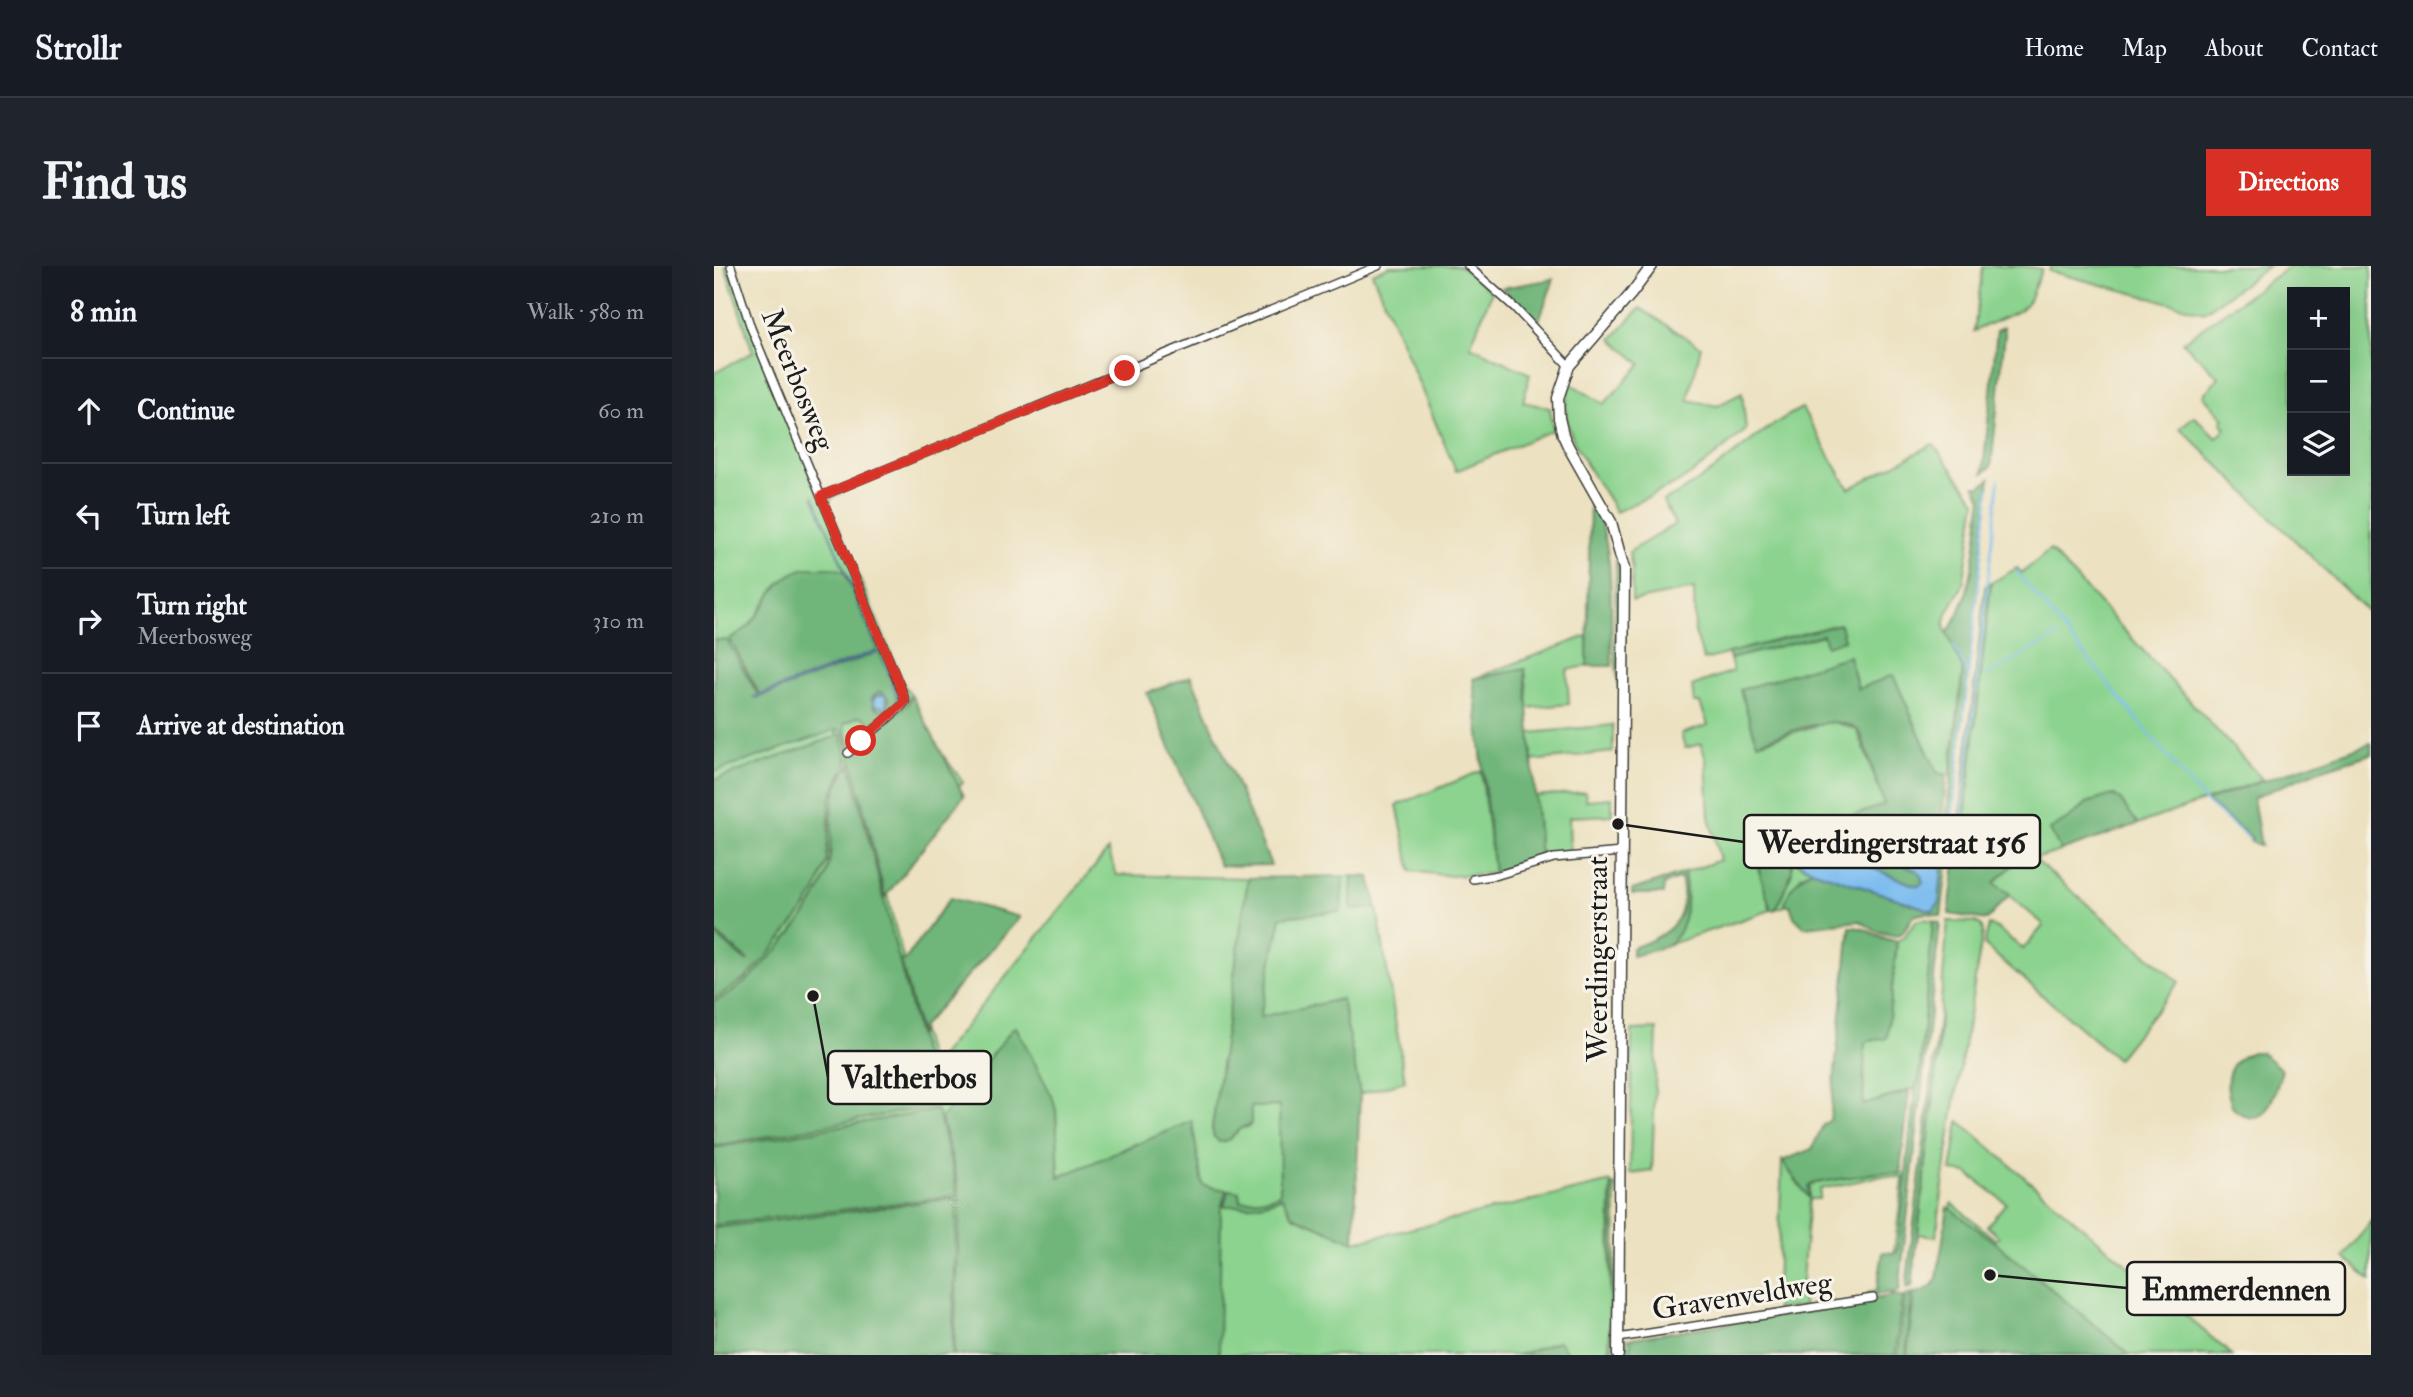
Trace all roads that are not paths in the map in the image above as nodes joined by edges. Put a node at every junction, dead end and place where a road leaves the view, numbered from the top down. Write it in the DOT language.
graph roads {
  1 [pos="731,266"];
  2 [pos="1378,266"];
  3 [pos="1468,266"];
  4 [pos="1652,266"];
  5 [pos="1569,366"];
  6 [pos="821,496"];
  7 [pos="848,753"];
  8 [pos="1622,852"];
  9 [pos="1473,879"];
  10 [pos="1873,1298"];
  11 [pos="1618,1338"];
  12 [pos="1618,1355"];
  1 -- 6 [label="street, Meerbosweg"];
  2 -- 6 [label="street, Meerbosweg"];
  3 -- 5 [label="street"];
  4 -- 5 [label="main road"];
  5 -- 8 [label="main road, Weerdingerstraat"];
  6 -- 7 [label="street"];
  8 -- 9 [label="street"];
  8 -- 11 [label="main road, Weerdingerstraat"];
  10 -- 11 [label="street, Gravenveldweg"];
  11 -- 12 [label="main road, Weerdingerstraat"];
}
